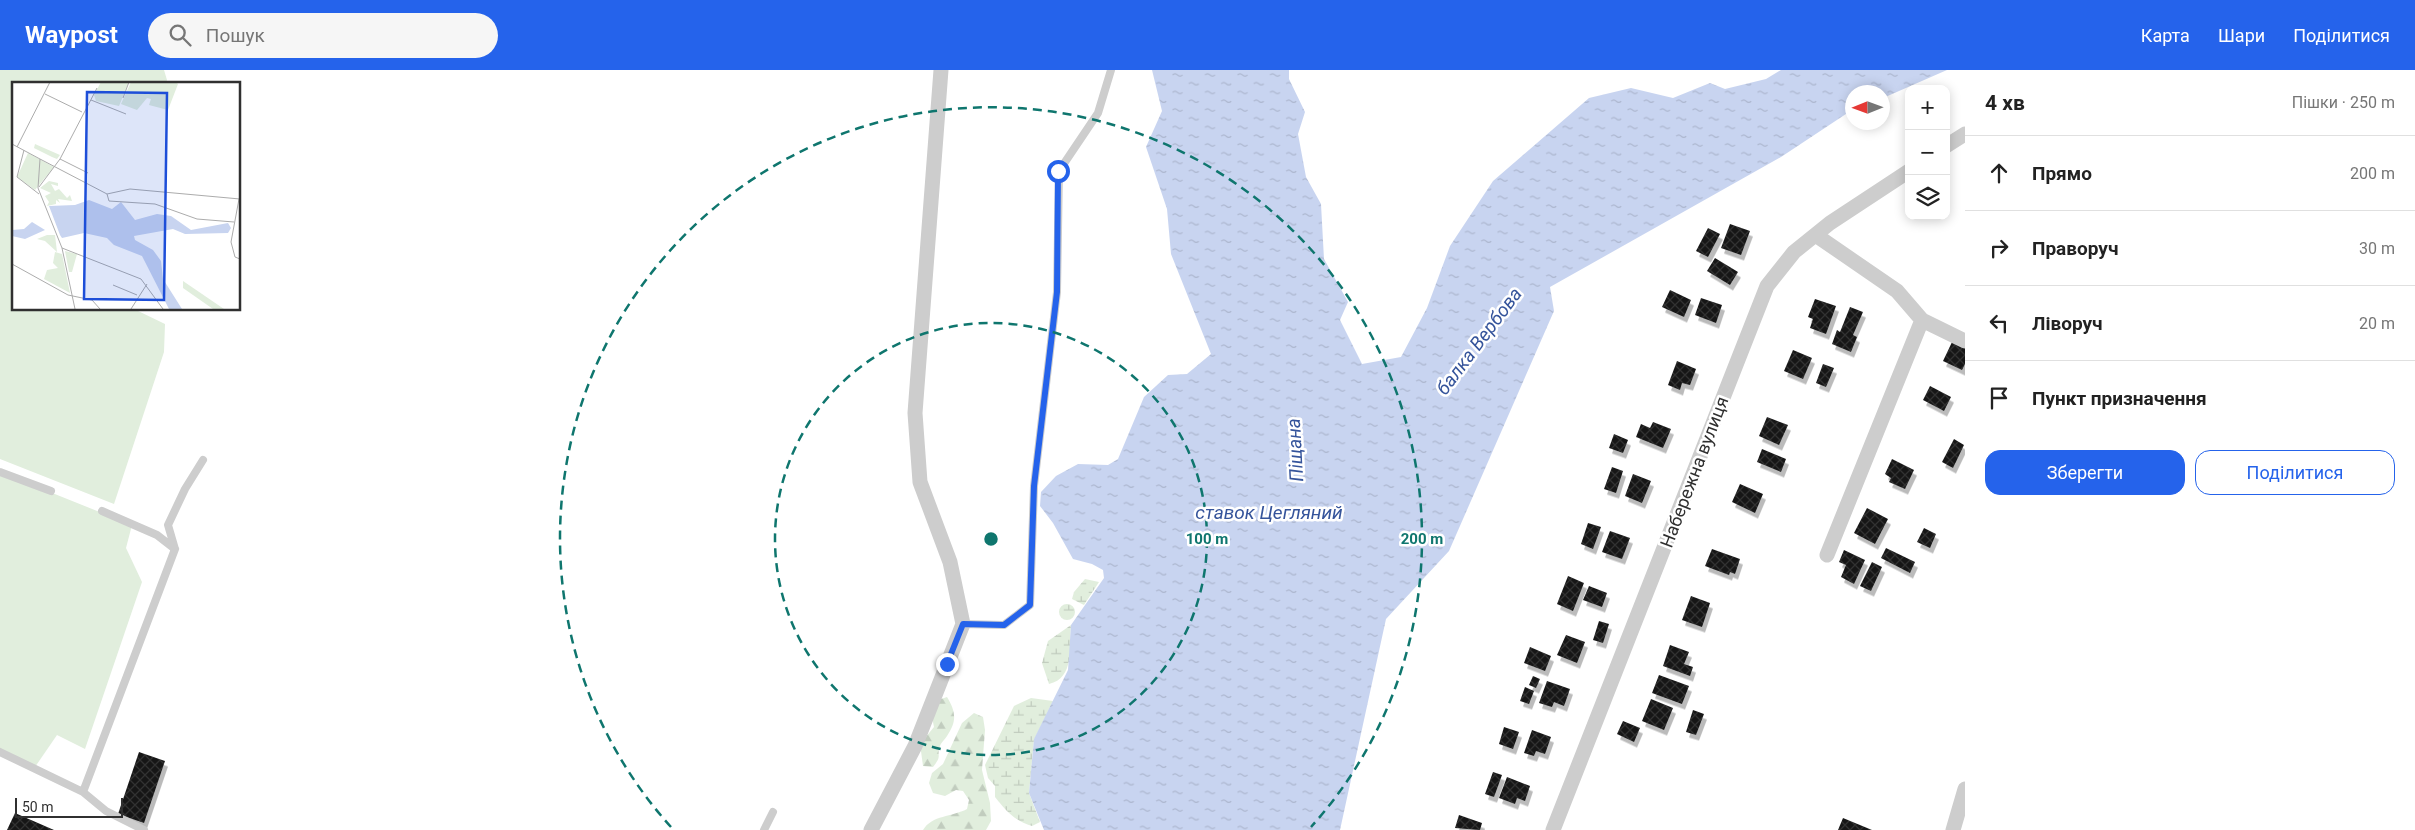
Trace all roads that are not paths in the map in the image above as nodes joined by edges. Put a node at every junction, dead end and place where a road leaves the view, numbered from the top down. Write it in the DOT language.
graph roads {
  1 [pos="941,70"];
  2 [pos="1111,70"];
  3 [pos="1965,134"];
  4 [pos="1950,143"];
  5 [pos="1905,174"];
  6 [pos="1817,236"];
  7 [pos="1922,320"];
  8 [pos="1965,341"];
  9 [pos="203,460"];
  10 [pos="0,472"];
  11 [pos="51,491"];
  12 [pos="102,511"];
  13 [pos="175,550"];
  14 [pos="1828,555"];
  15 [pos="963,624"];
  16 [pos="0,752"];
  17 [pos="1965,789"];
  18 [pos="83,792"];
  19 [pos="773,812"];
  20 [pos="144,830"];
  21 [pos="764,830"];
  22 [pos="871,830"];
  23 [pos="1553,830"];
  24 [pos="1953,830"];
  1 -- 15 [label="street"];
  2 -- 15 [label="lane"];
  3 -- 4 [label="street"];
  5 -- 6 [label="street, Набережна вулиця"];
  6 -- 7 [label="street"];
  6 -- 23 [label="street, Набережна вулиця"];
  7 -- 8 [label="street"];
  7 -- 14 [label="street"];
  9 -- 13 [label="lane"];
  10 -- 11 [label="lane"];
  12 -- 13 [label="lane"];
  13 -- 18 [label="lane"];
  15 -- 22 [label="street"];
  16 -- 18 [label="lane"];
  17 -- 24 [label="street"];
  18 -- 20 [label="lane"];
  19 -- 21 [label="lane"];
}
